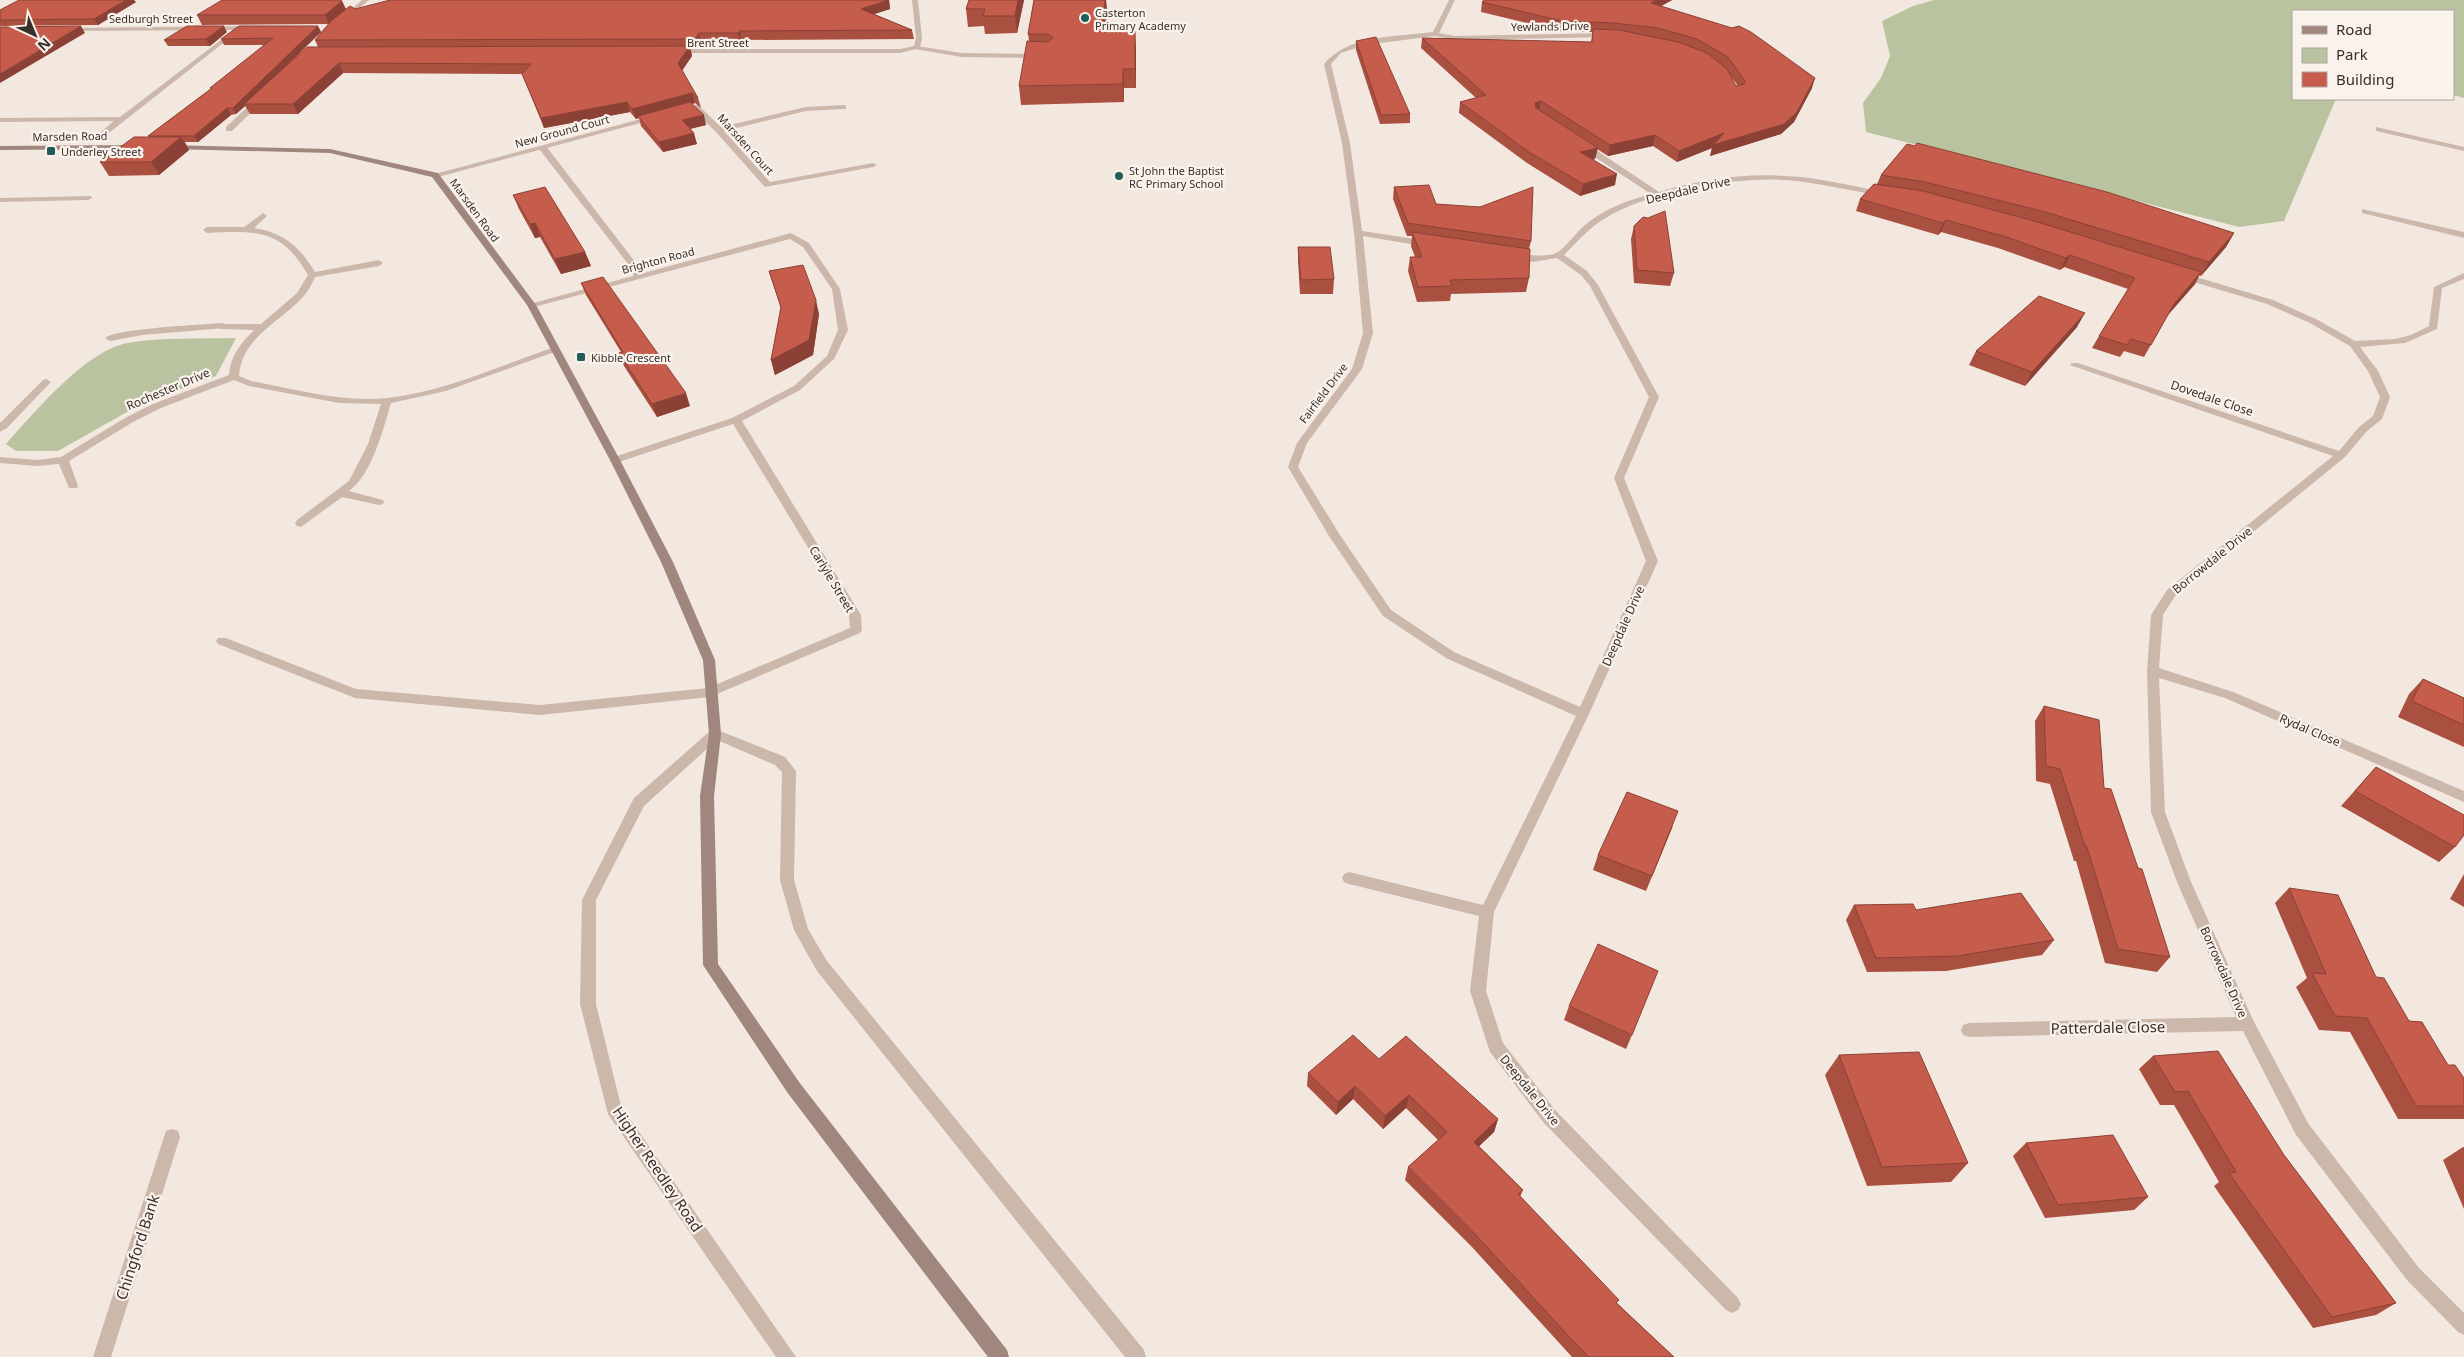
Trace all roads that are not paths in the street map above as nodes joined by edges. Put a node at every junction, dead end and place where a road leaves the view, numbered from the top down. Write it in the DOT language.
graph roads {
  1 [pos="366,0"];
  2 [pos="916,0"];
  3 [pos="1452,0"];
  4 [pos="240,28"];
  5 [pos="259,28"];
  6 [pos="332,28"];
  7 [pos="62,29"];
  8 [pos="1435,34"];
  9 [pos="1621,37"];
  10 [pos="917,48"];
  11 [pos="664,52"];
  12 [pos="1050,56"];
  13 [pos="269,91"];
  14 [pos="843,107"];
  15 [pos="685,110"];
  16 [pos="666,115"];
  17 [pos="0,120"];
  18 [pos="121,120"];
  19 [pos="229,129"];
  20 [pos="719,130"];
  21 [pos="2379,130"];
  22 [pos="102,134"];
  23 [pos="1578,142"];
  24 [pos="143,147"];
  25 [pos="162,147"];
  26 [pos="0,148"];
  27 [pos="543,148"];
  28 [pos="2464,149"];
  29 [pos="873,165"];
  30 [pos="435,174"];
  31 [pos="1657,194"];
  32 [pos="1892,195"];
  33 [pos="88,198"];
  34 [pos="0,200"];
  35 [pos="2365,211"];
  36 [pos="263,216"];
  37 [pos="207,230"];
  38 [pos="246,230"];
  39 [pos="1358,233"];
  40 [pos="2464,234"];
  41 [pos="1437,246"];
  42 [pos="1559,255"];
  43 [pos="1505,256"];
  44 [pos="378,264"];
  45 [pos="2165,270"];
  46 [pos="312,275"];
  47 [pos="2464,276"];
  48 [pos="637,277"];
  49 [pos="531,305"];
  50 [pos="262,327"];
  51 [pos="110,338"];
  52 [pos="2352,344"];
  53 [pos="555,350"];
  54 [pos="2075,365"];
  55 [pos="234,377"];
  56 [pos="46,382"];
  57 [pos="387,401"];
  58 [pos="736,420"];
  59 [pos="1,428"];
  60 [pos="2341,455"];
  61 [pos="0,460"];
  62 [pos="62,460"];
  63 [pos="615,460"];
  64 [pos="74,486"];
  65 [pos="341,494"];
  66 [pos="379,502"];
  67 [pos="301,524"];
  68 [pos="222,641"];
  69 [pos="2153,671"];
  70 [pos="710,692"];
  71 [pos="1583,714"];
  72 [pos="715,734"];
  73 [pos="2464,797"];
  74 [pos="1349,878"];
  75 [pos="1487,912"];
  76 [pos="2247,1024"];
  77 [pos="1969,1030"];
  78 [pos="172,1137"];
  79 [pos="1732,1304"];
  80 [pos="2464,1326"];
  81 [pos="102,1357"];
  82 [pos="787,1357"];
  83 [pos="1000,1357"];
  84 [pos="1137,1357"];
  1 -- 6 [label="street"];
  2 -- 10 [label="street"];
  3 -- 8 [label="street"];
  4 -- 5 [label="street, Sedburgh Street"];
  4 -- 7 [label="street, Sedburgh Street"];
  4 -- 18 [label="street"];
  8 -- 9 [label="street, Yewlands Drive"];
  8 -- 39 [label="street, Fairfield Drive"];
  10 -- 11 [label="street, Brent Street"];
  10 -- 12 [label="street, Brent Street"];
  13 -- 19 [label="street"];
  14 -- 20 [label="street"];
  15 -- 20 [label="street, Marsden Court"];
  16 -- 27 [label="street, New Ground Court"];
  17 -- 18 [label="street"];
  18 -- 22 [label="street"];
  20 -- 29 [label="street, Marsden Court"];
  21 -- 28 [label="street"];
  23 -- 31 [label="street"];
  24 -- 26 [label="street, Marsden Road"];
  25 -- 30 [label="street, Marsden Road"];
  27 -- 30 [label="street, New Ground Court"];
  27 -- 48 [label="street"];
  30 -- 49 [label="street, Marsden Road"];
  31 -- 32 [label="street, Deepdale Drive"];
  31 -- 42 [label="street, Deepdale Drive"];
  33 -- 34 [label="street"];
  35 -- 40 [label="street"];
  36 -- 38 [label="street"];
  37 -- 38 [label="street"];
  38 -- 46 [label="street"];
  39 -- 41 [label="street"];
  39 -- 71 [label="street, Fairfield Drive"];
  42 -- 43 [label="street"];
  42 -- 71 [label="street, Deepdale Drive"];
  44 -- 46 [label="street"];
  45 -- 52 [label="street, Borrowdale Drive"];
  46 -- 50 [label="street"];
  47 -- 52 [label="street"];
  48 -- 49 [label="street, Brighton Road"];
  48 -- 58 [label="street, Brighton Road"];
  49 -- 53 [label="street, Marsden Road"];
  50 -- 51 [label="street"];
  50 -- 55 [label="street"];
  52 -- 60 [label="street, Borrowdale Drive"];
  53 -- 57 [label="street"];
  53 -- 63 [label="street, Marsden Road"];
  54 -- 60 [label="street, Dovedale Close"];
  55 -- 57 [label="street"];
  55 -- 62 [label="street, Rochester Drive"];
  56 -- 59 [label="street"];
  57 -- 65 [label="street"];
  58 -- 63 [label="street"];
  58 -- 70 [label="street, Carlyle Street"];
  60 -- 69 [label="street, Borrowdale Drive"];
  61 -- 62 [label="street, Rochester Drive"];
  62 -- 64 [label="street"];
  63 -- 70 [label="street, Marsden Road"];
  65 -- 66 [label="street"];
  65 -- 67 [label="street"];
  68 -- 70 [label="street"];
  69 -- 73 [label="street, Rydal Close"];
  69 -- 76 [label="street, Borrowdale Drive"];
  70 -- 72 [label="street"];
  71 -- 75 [label="street, Deepdale Drive"];
  72 -- 82 [label="street, Higher Reedley Road"];
  72 -- 83 [label="street"];
  72 -- 84 [label="street"];
  74 -- 75 [label="street"];
  75 -- 79 [label="street, Deepdale Drive"];
  76 -- 77 [label="street, Patterdale Close"];
  76 -- 80 [label="street, Borrowdale Drive"];
  78 -- 81 [label="street, Chingford Bank"];
}
